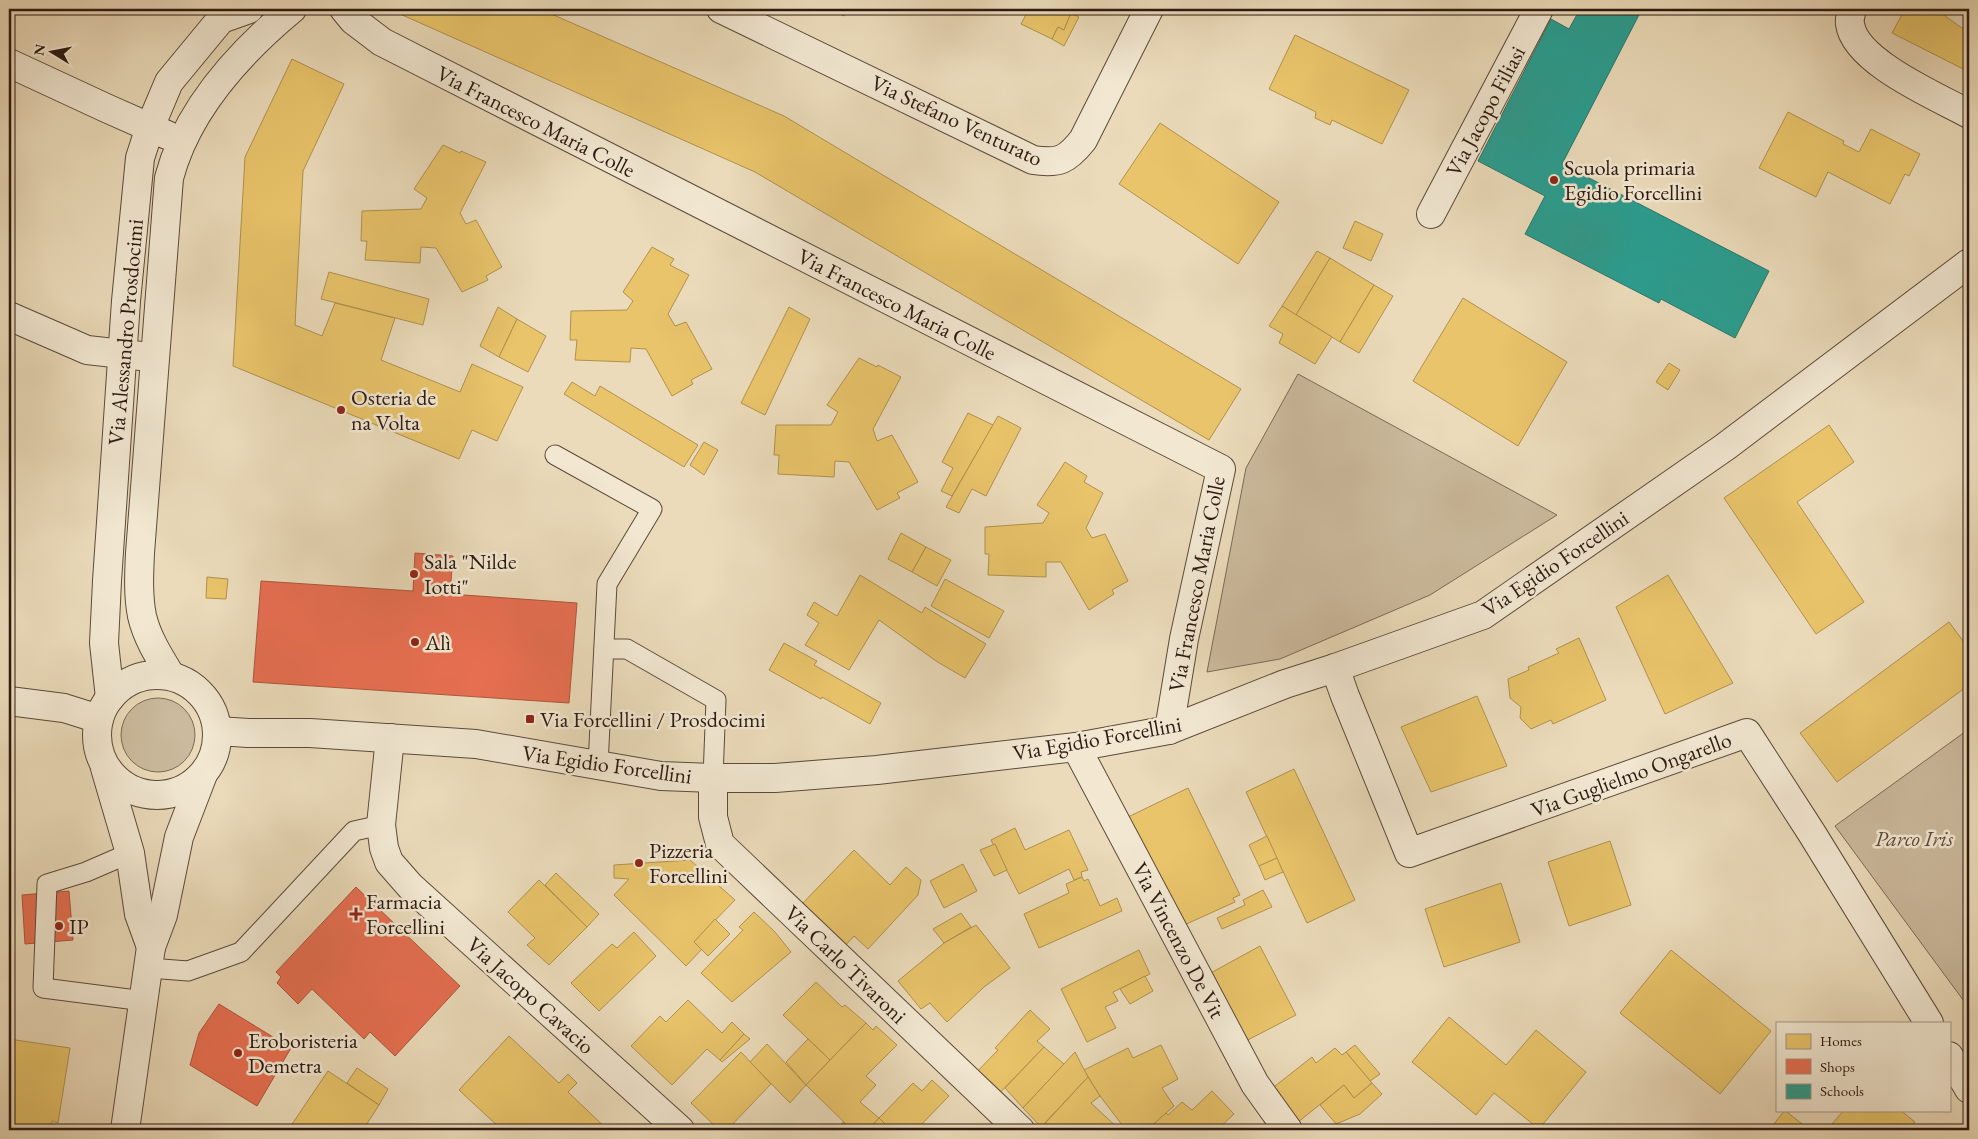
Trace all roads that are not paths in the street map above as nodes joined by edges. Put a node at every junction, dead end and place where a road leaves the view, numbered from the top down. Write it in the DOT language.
graph roads {
  1 [pos="249,9"];
  2 [pos="292,9"];
  3 [pos="344,9"];
  4 [pos="1149,9"];
  5 [pos="1539,9"];
  6 [pos="1852,9"];
  7 [pos="734,11"];
  8 [pos="9,63"];
  9 [pos="1969,114"];
  10 [pos="150,127"];
  11 [pos="182,141"];
  12 [pos="1431,214"];
  13 [pos="1969,264"];
  14 [pos="9,316"];
  15 [pos="123,355"];
  16 [pos="155,357"];
  17 [pos="555,455"];
  18 [pos="604,649"];
  19 [pos="1335,668"];
  20 [pos="171,676"];
  21 [pos="9,701"];
  22 [pos="104,708"];
  23 [pos="1169,730"];
  24 [pos="218,731"];
  25 [pos="390,738"];
  26 [pos="1076,747"];
  27 [pos="104,765"];
  28 [pos="598,766"];
  29 [pos="202,777"];
  30 [pos="713,778"];
  31 [pos="381,825"];
  32 [pos="130,853"];
  33 [pos="150,958"];
  34 [pos="144,1001"];
  35 [pos="1928,1022"];
  36 [pos="1950,1058"];
  37 [pos="1969,1089"];
  38 [pos="125,1130"];
  39 [pos="680,1130"];
  40 [pos="1020,1130"];
  41 [pos="1288,1130"];
  1 -- 10 [label="street, Via Alessandro Prosdocimi"];
  2 -- 11 [label="street, Via Alessandro Prosdocimi"];
  3 -- 23 [label="street, Via Francesco Maria Colle"];
  4 -- 7 [label="street, Via Stefano Venturato"];
  5 -- 12 [label="street, Via Jacopo Filiasi"];
  6 -- 9 [label="street"];
  8 -- 10 [label="street"];
  10 -- 11 [label="street"];
  10 -- 15 [label="street, Via Alessandro Prosdocimi"];
  11 -- 16 [label="street, Via Alessandro Prosdocimi"];
  13 -- 19 [label="street, Via Egidio Forcellini"];
  14 -- 15 [label="street"];
  15 -- 16 [label="street"];
  15 -- 22 [label="street, Via Alessandro Prosdocimi"];
  16 -- 20 [label="street, Via Alessandro Prosdocimi"];
  17 -- 18 [label="lane"];
  18 -- 28 [label="lane"];
  18 -- 30 [label="lane"];
  19 -- 23 [label="street, Via Egidio Forcellini"];
  19 -- 35 [label="street, Via Guglielmo Ongarello"];
  20 -- 22 [label="street"];
  20 -- 24 [label="street"];
  21 -- 22 [label="street"];
  22 -- 27 [label="street"];
  23 -- 26 [label="street, Via Egidio Forcellini"];
  24 -- 25 [label="street, Via Egidio Forcellini"];
  24 -- 29 [label="street"];
  25 -- 28 [label="street, Via Egidio Forcellini"];
  25 -- 31 [label="street, Via Jacopo Cavacio"];
  26 -- 30 [label="street, Via Egidio Forcellini"];
  26 -- 41 [label="street, Via Vincenzo De Vit"];
  27 -- 29 [label="street"];
  27 -- 32 [label="street"];
  28 -- 30 [label="street, Via Egidio Forcellini"];
  29 -- 33 [label="street"];
  30 -- 40 [label="street, Via Carlo Tivaroni"];
  31 -- 33 [label="lane"];
  31 -- 39 [label="street, Via Jacopo Cavacio"];
  32 -- 33 [label="street"];
  32 -- 34 [label="lane"];
  33 -- 34 [label="street"];
  34 -- 38 [label="street"];
  36 -- 37 [label="street"];
}
